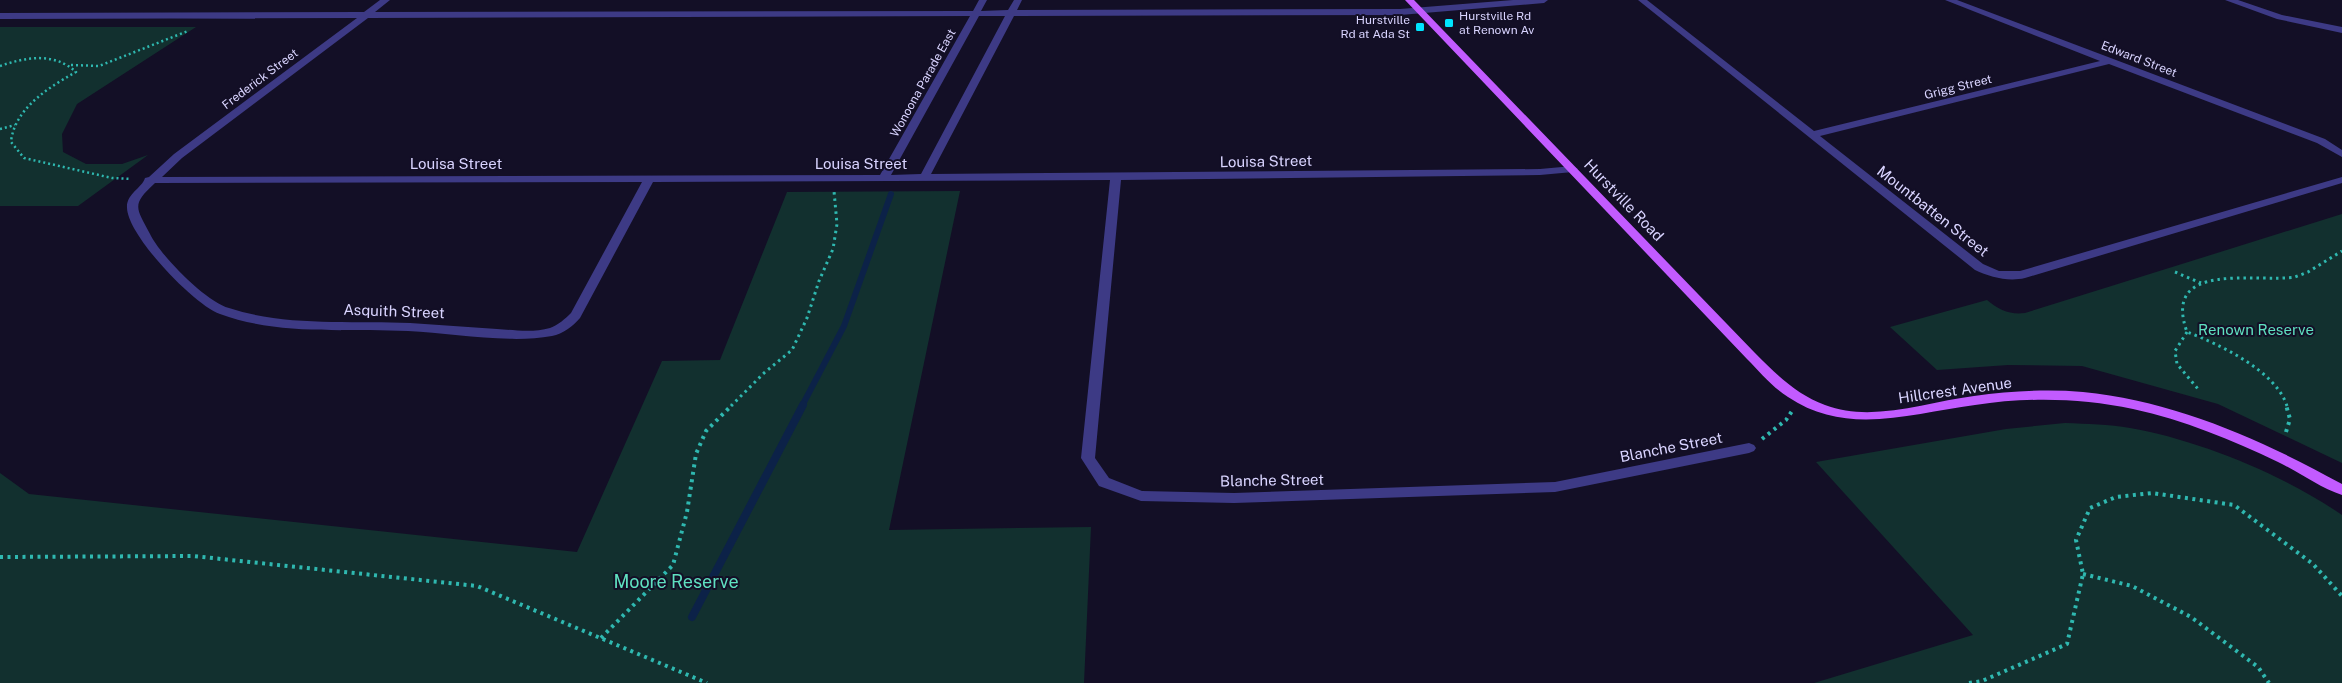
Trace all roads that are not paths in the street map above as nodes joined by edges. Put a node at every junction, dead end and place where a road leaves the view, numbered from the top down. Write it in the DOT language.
graph roads {
  1 [pos="386,0"];
  2 [pos="983,0"];
  3 [pos="1018,0"];
  4 [pos="1409,0"];
  5 [pos="1544,0"];
  6 [pos="1642,0"];
  7 [pos="1949,0"];
  8 [pos="2229,0"];
  9 [pos="1418,10"];
  10 [pos="976,14"];
  11 [pos="1011,14"];
  12 [pos="367,15"];
  13 [pos="0,16"];
  14 [pos="2342,30"];
  15 [pos="2110,61"];
  16 [pos="1812,135"];
  17 [pos="2342,154"];
  18 [pos="1573,169"];
  19 [pos="650,177"];
  20 [pos="1116,177"];
  21 [pos="884,178"];
  22 [pos="924,178"];
  23 [pos="149,180"];
  24 [pos="2342,180"];
  25 [pos="1825,410"];
  26 [pos="1750,448"];
  27 [pos="2342,490"];
  1 -- 12 [label="street, Frederick Street"];
  2 -- 10 [label="street, Wonoona Parade East"];
  3 -- 11 [label="street"];
  4 -- 9 [label="main road, Hurstville Road"];
  5 -- 9 [label="street"];
  6 -- 16 [label="street, Mountbatten Street"];
  7 -- 15 [label="street, Edward Street"];
  8 -- 14 [label="street"];
  9 -- 11 [label="street"];
  9 -- 18 [label="main road, Hurstville Road"];
  10 -- 11 [label="street"];
  10 -- 12 [label="street"];
  10 -- 21 [label="street, Wonoona Parade East"];
  11 -- 22 [label="street"];
  12 -- 13 [label="street"];
  12 -- 23 [label="street, Frederick Street"];
  15 -- 16 [label="street, Grigg Street"];
  15 -- 17 [label="street, Edward Street"];
  16 -- 24 [label="street, Mountbatten Street"];
  18 -- 20 [label="street, Louisa Street"];
  18 -- 25 [label="main road, Hurstville Road"];
  19 -- 21 [label="street, Louisa Street"];
  19 -- 23 [label="street, Louisa Street"];
  19 -- 23 [label="street, Asquith Street"];
  20 -- 22 [label="street, Louisa Street"];
  20 -- 26 [label="street, Blanche Street"];
  21 -- 22 [label="street, Louisa Street"];
  25 -- 27 [label="main road, Hillcrest Avenue"];
}
